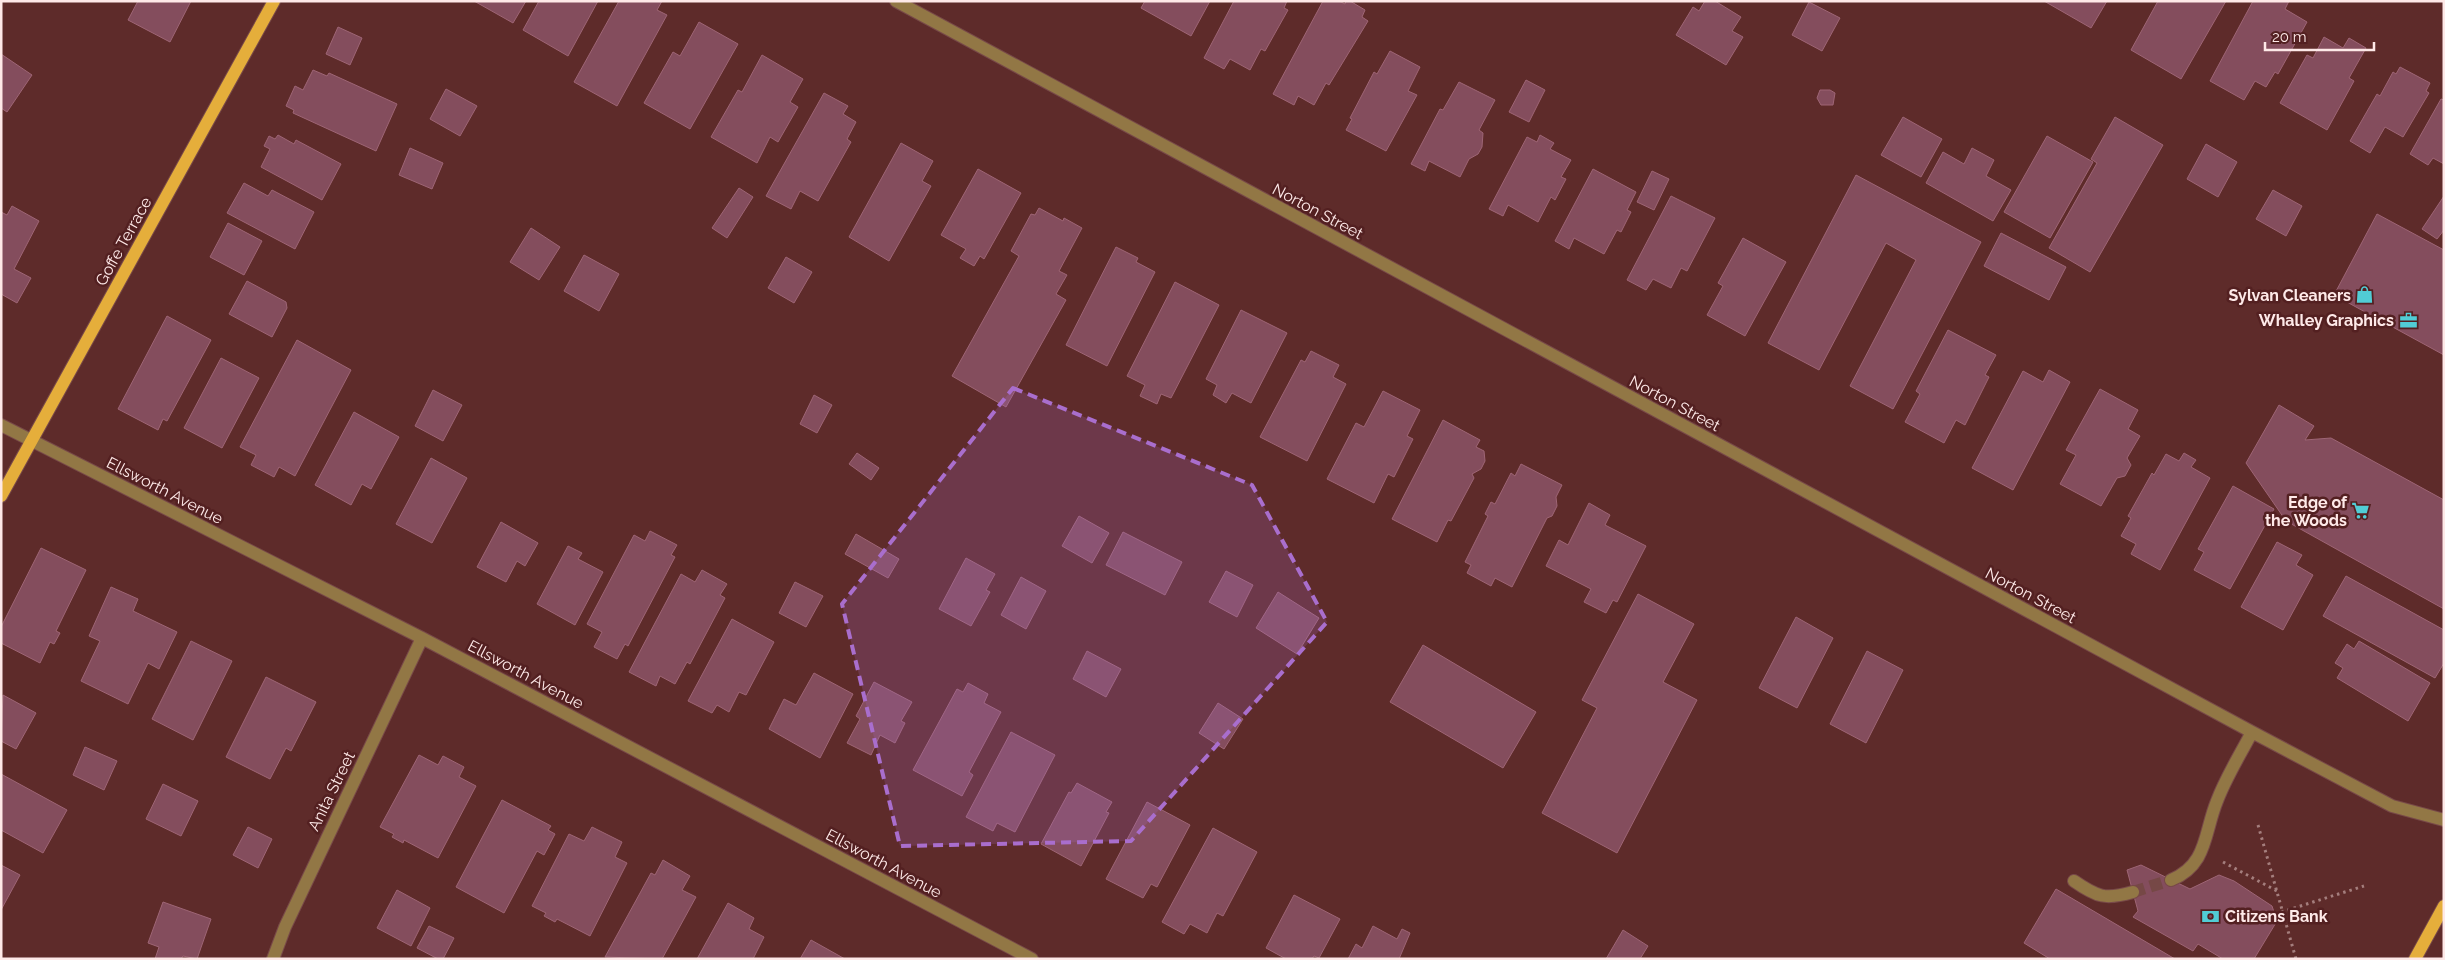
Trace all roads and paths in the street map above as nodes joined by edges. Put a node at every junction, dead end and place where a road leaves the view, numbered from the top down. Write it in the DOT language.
graph roads {
  1 [pos="274,1"];
  2 [pos="896,1"];
  3 [pos="1,425"];
  4 [pos="32,440"];
  5 [pos="1,496"];
  6 [pos="422,638"];
  7 [pos="2252,732"];
  8 [pos="2444,820"];
  9 [pos="2258,825"];
  10 [pos="2203,852"];
  11 [pos="2171,880"];
  12 [pos="2074,882"];
  13 [pos="2364,886"];
  14 [pos="2133,892"];
  15 [pos="2277,892"];
  16 [pos="2444,906"];
  17 [pos="2282,912"];
  18 [pos="2275,914"];
  19 [pos="272,959"];
  20 [pos="1032,959"];
  21 [pos="2296,959"];
  22 [pos="2415,959"];
  1 -- 4 [label="main road, Goffe Terrace"];
  2 -- 7 [label="street, Norton Street"];
  3 -- 4 [label="street, Ellsworth Avenue"];
  4 -- 5 [label="main road, Goffe Terrace"];
  4 -- 6 [label="street, Ellsworth Avenue"];
  6 -- 19 [label="street, Anita Street"];
  6 -- 20 [label="street, Ellsworth Avenue"];
  7 -- 8 [label="street, Norton Street"];
  7 -- 10 [label="street"];
  9 -- 15 [label="path"];
  10 -- 11 [label="street"];
  10 -- 15 [label="path"];
  12 -- 14 [label="street"];
  13 -- 17 [label="path"];
  15 -- 17 [label="path"];
  16 -- 22 [label="main road"];
  17 -- 18 [label="path"];
  17 -- 21 [label="path"];
}
